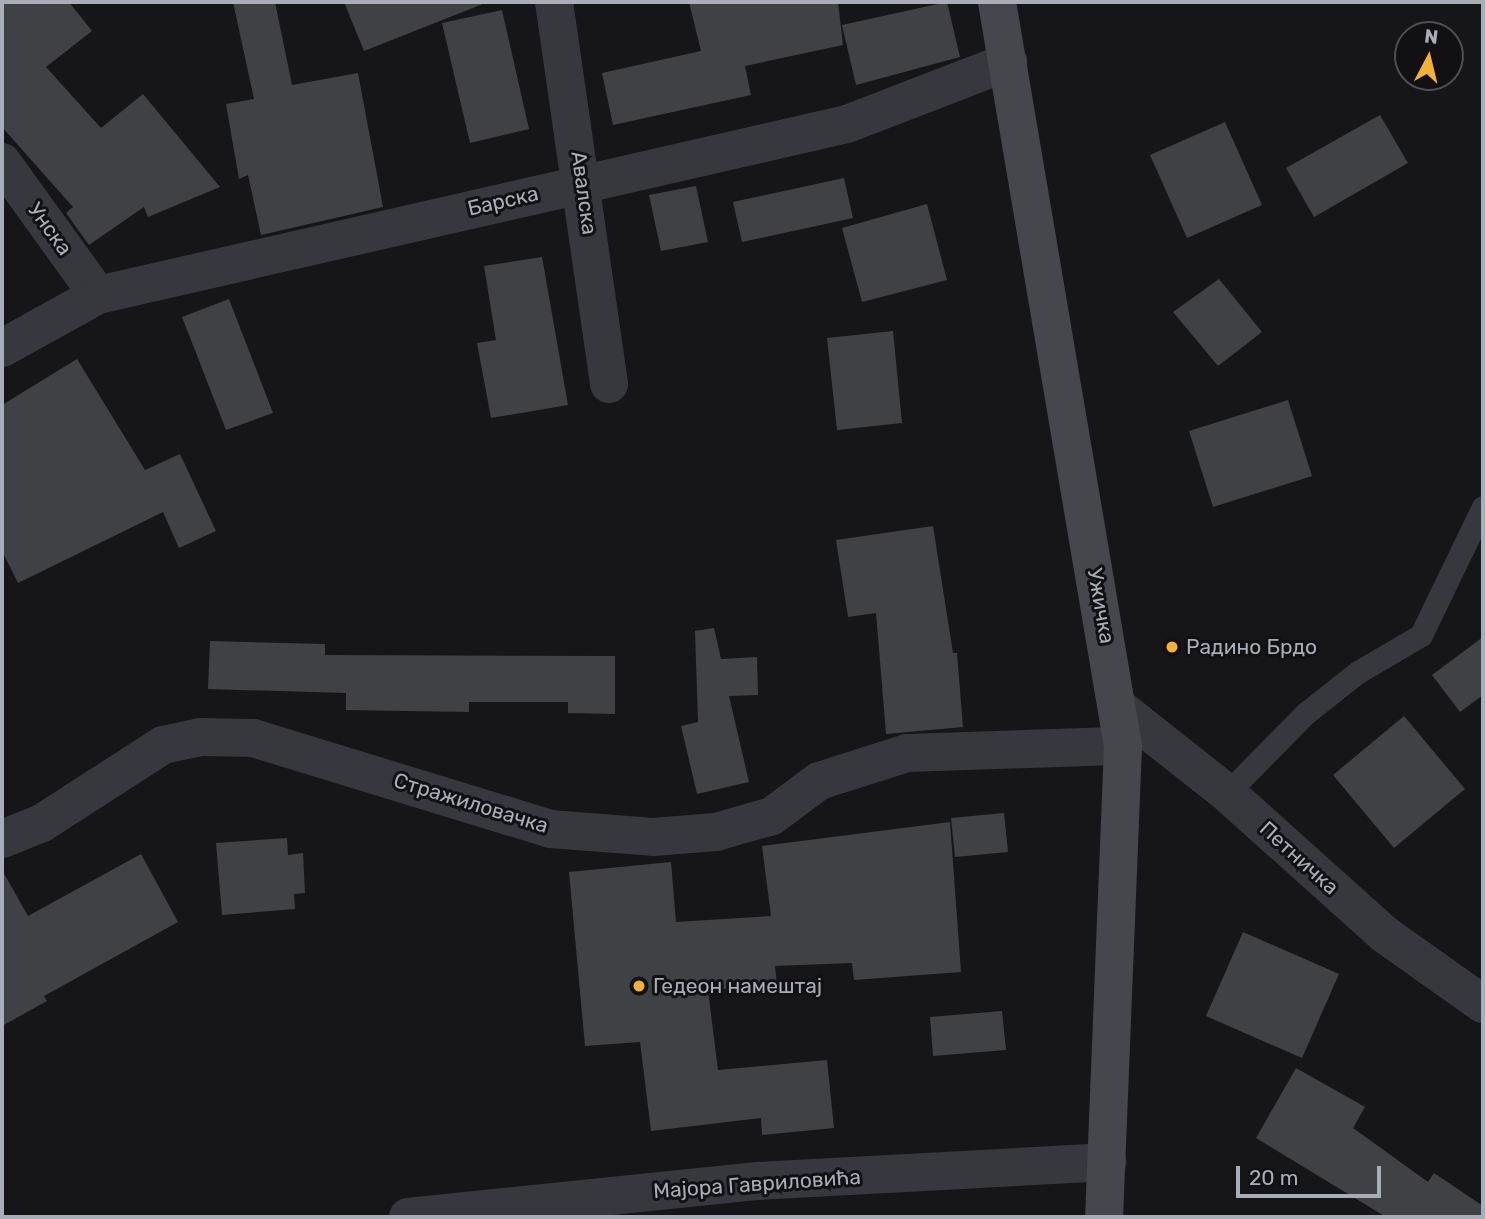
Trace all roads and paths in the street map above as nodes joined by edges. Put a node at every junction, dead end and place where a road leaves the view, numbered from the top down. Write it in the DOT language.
graph roads {
  1 [pos="554,2"];
  2 [pos="997,2"];
  3 [pos="1008,62"];
  4 [pos="2,162"];
  5 [pos="583,183"];
  6 [pos="98,296"];
  7 [pos="2,348"];
  8 [pos="608,384"];
  9 [pos="1483,507"];
  10 [pos="1118,708"];
  11 [pos="1123,746"];
  12 [pos="1227,793"];
  13 [pos="2,839"];
  14 [pos="1483,1004"];
  15 [pos="1107,1162"];
  16 [pos="408,1217"];
  17 [pos="1104,1217"];
  1 -- 5 [label="street, Авалска"];
  2 -- 3 [label="main road, Ужичка"];
  3 -- 5 [label="street, Барска"];
  3 -- 10 [label="main road, Ужичка"];
  4 -- 6 [label="street, Унска"];
  5 -- 6 [label="street, Барска"];
  5 -- 8 [label="street, Авалска"];
  6 -- 7 [label="street, Барска"];
  9 -- 12 [label="lane"];
  10 -- 11 [label="main road, Ужичка"];
  10 -- 12 [label="street, Петничка"];
  11 -- 13 [label="street, Стражиловачка"];
  11 -- 15 [label="main road, Ужичка"];
  12 -- 14 [label="street, Петничка"];
  15 -- 16 [label="street, Мајора Гавриловића"];
  15 -- 17 [label="main road, Ужичка"];
}
